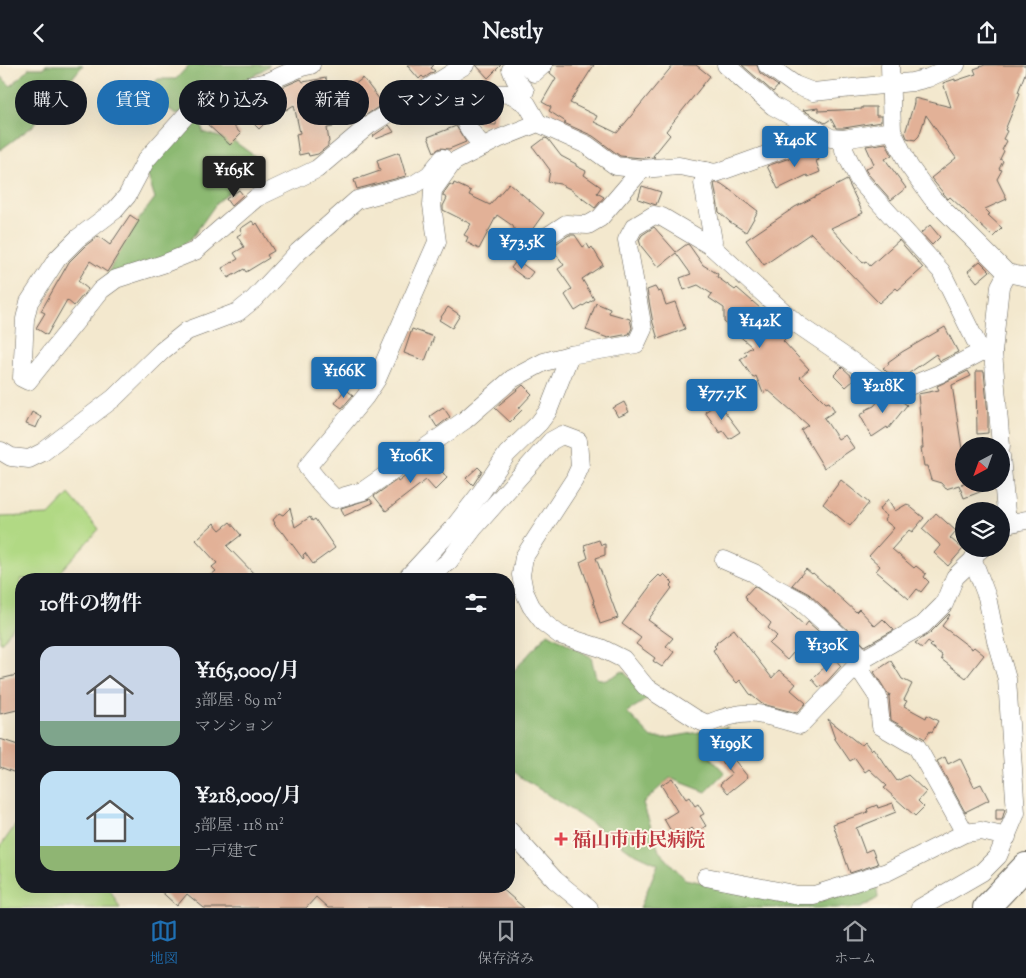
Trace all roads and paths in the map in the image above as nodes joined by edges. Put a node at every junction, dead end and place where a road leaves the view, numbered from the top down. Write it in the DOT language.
graph roads {
  1 [pos="311,65"];
  2 [pos="465,65"];
  3 [pos="513,65"];
  4 [pos="526,65"];
  5 [pos="543,65"];
  6 [pos="726,65"];
  7 [pos="767,65"];
  8 [pos="890,65"];
  9 [pos="956,65"];
  10 [pos="892,83"];
  11 [pos="520,100"];
  12 [pos="538,123"];
  13 [pos="818,131"];
  14 [pos="892,131"];
  15 [pos="844,139"];
  16 [pos="483,147"];
  17 [pos="642,169"];
  18 [pos="707,171"];
  19 [pos="534,245"];
  20 [pos="711,246"];
  21 [pos="1008,273"];
  22 [pos="1026,277"];
  23 [pos="987,352"];
  24 [pos="570,355"];
  25 [pos="999,437"];
  26 [pos="2,451"];
  27 [pos="1026,520"];
  28 [pos="1010,525"];
  29 [pos="974,557"];
  30 [pos="978,557"];
  31 [pos="724,560"];
  32 [pos="412,573"];
  33 [pos="434,573"];
  34 [pos="862,660"];
  35 [pos="965,833"];
  36 [pos="515,837"];
  37 [pos="1007,837"];
  38 [pos="1026,866"];
  39 [pos="706,877"];
  40 [pos="589,908"];
  41 [pos="920,908"];
  42 [pos="986,908"];
  1 -- 2 [label="street"];
  3 -- 11 [label="street"];
  4 -- 5 [label="street"];
  6 -- 13 [label="street"];
  7 -- 10 [label="street"];
  8 -- 10 [label="street"];
  9 -- 10 [label="street"];
  10 -- 14 [label="street"];
  11 -- 12 [label="street"];
  11 -- 16 [label="street"];
  12 -- 16 [label="street"];
  12 -- 17 [label="street"];
  13 -- 15 [label="street"];
  13 -- 18 [label="street"];
  14 -- 15 [label="street"];
  14 -- 21 [label="street"];
  15 -- 23 [label="street"];
  16 -- 24 [label="street"];
  16 -- 26 [label="street"];
  17 -- 18 [label="street"];
  17 -- 19 [label="street"];
  18 -- 20 [label="street"];
  20 -- 23 [label="street"];
  20 -- 24 [label="street"];
  21 -- 22 [label="street"];
  21 -- 23 [label="street"];
  23 -- 25 [label="street"];
  24 -- 32 [label="street"];
  27 -- 28 [label="street"];
  29 -- 34 [label="street"];
  30 -- 37 [label="street"];
  31 -- 34 [label="street"];
  33 -- 34 [label="street"];
  34 -- 35 [label="street"];
  35 -- 37 [label="street"];
  35 -- 39 [label="street"];
  36 -- 40 [label="street"];
  37 -- 41 [label="street"];
  38 -- 42 [label="highway"];
}
